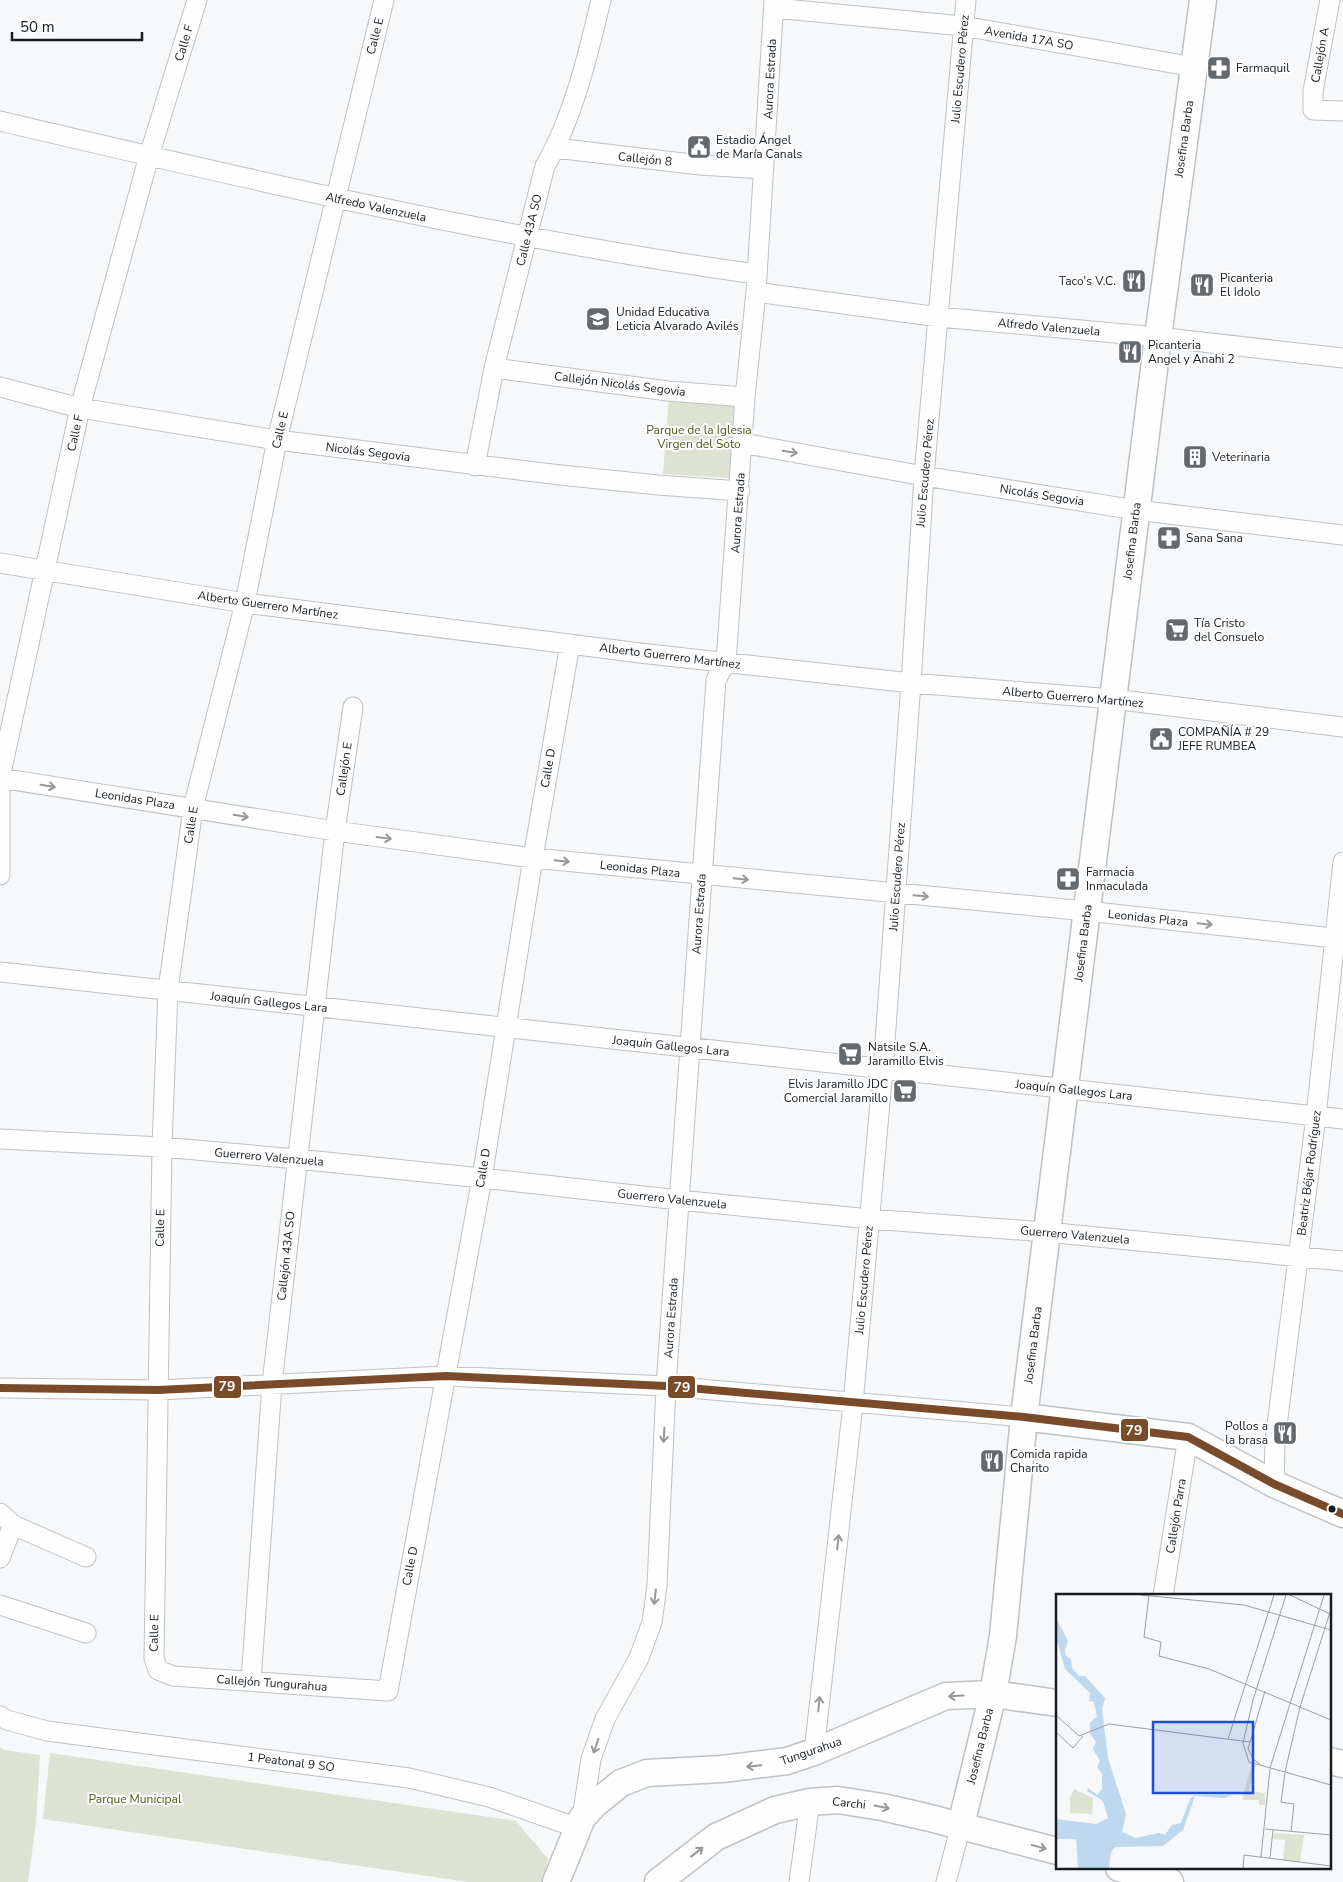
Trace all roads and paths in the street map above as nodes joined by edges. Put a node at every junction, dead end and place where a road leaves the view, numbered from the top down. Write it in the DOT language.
graph roads {
  1 [pos="197,0"];
  2 [pos="384,0"];
  3 [pos="601,0"];
  4 [pos="966,0"];
  5 [pos="1203,0"];
  6 [pos="1330,0"];
  7 [pos="774,4"];
  8 [pos="963,26"];
  9 [pos="1194,67"];
  10 [pos="1343,111"];
  11 [pos="0,121"];
  12 [pos="555,148"];
  13 [pos="149,156"];
  14 [pos="764,169"];
  15 [pos="336,199"];
  16 [pos="527,237"];
  17 [pos="756,283"];
  18 [pos="939,317"];
  19 [pos="1158,337"];
  20 [pos="1343,358"];
  21 [pos="494,368"];
  22 [pos="0,387"];
  23 [pos="745,397"];
  24 [pos="80,408"];
  25 [pos="277,440"];
  26 [pos="742,443"];
  27 [pos="474,466"];
  28 [pos="924,476"];
  29 [pos="740,491"];
  30 [pos="1136,510"];
  31 [pos="1343,535"];
  32 [pos="0,564"];
  33 [pos="46,571"];
  34 [pos="245,603"];
  35 [pos="570,644"];
  36 [pos="726,662"];
  37 [pos="911,683"];
  38 [pos="1113,699"];
  39 [pos="353,707"];
  40 [pos="1343,727"];
  41 [pos="0,778"];
  42 [pos="193,808"];
  43 [pos="336,831"];
  44 [pos="533,858"];
  45 [pos="1343,862"];
  46 [pos="702,875"];
  47 [pos="0,876"];
  48 [pos="896,894"];
  49 [pos="1086,911"];
  50 [pos="1339,938"];
  51 [pos="0,972"];
  52 [pos="168,990"];
  53 [pos="316,1007"];
  54 [pos="506,1028"];
  55 [pos="690,1048"];
  56 [pos="883,1069"];
  57 [pos="1064,1089"];
  58 [pos="1316,1116"];
  59 [pos="1343,1119"];
  60 [pos="0,1139"];
  61 [pos="162,1147"];
  62 [pos="296,1159"];
  63 [pos="482,1178"];
  64 [pos="679,1200"];
  65 [pos="870,1218"];
  66 [pos="1046,1232"];
  67 [pos="1300,1257"];
  68 [pos="1343,1261"];
  69 [pos="446,1376"];
  70 [pos="272,1384"];
  71 [pos="666,1386"];
  72 [pos="0,1388"];
  73 [pos="158,1390"];
  74 [pos="854,1404"];
  75 [pos="1024,1418"];
  76 [pos="1188,1437"];
  77 [pos="1274,1484"];
  78 [pos="1343,1514"];
  79 [pos="6,1519"];
  80 [pos="86,1556"];
  81 [pos="0,1558"];
  82 [pos="1163,1594"];
  83 [pos="0,1605"];
  84 [pos="86,1633"];
  85 [pos="158,1670"];
  86 [pos="251,1682"];
  87 [pos="388,1691"];
  88 [pos="993,1694"];
  89 [pos="1056,1703"];
  90 [pos="0,1716"];
  91 [pos="814,1752"];
  92 [pos="1330,1761"];
  93 [pos="1343,1764"];
  94 [pos="810,1802"];
  95 [pos="960,1825"];
  96 [pos="577,1828"];
  97 [pos="1056,1851"];
  98 [pos="1126,1870"];
  99 [pos="556,1882"];
  100 [pos="577,1882"];
  101 [pos="658,1882"];
  102 [pos="799,1882"];
  103 [pos="946,1882"];
  104 [pos="1170,1882"];
  1 -- 13 [label="street, Calle F"];
  2 -- 15 [label="street, Calle E"];
  3 -- 12 [label="street, Calle 43A SO"];
  4 -- 8 [label="street, Julio Escudero Pérez"];
  5 -- 9 [label="street, Josefina Barba"];
  6 -- 10 [label="street, Callejón A"];
  7 -- 8 [label="street, Avenida 17A SO"];
  7 -- 14 [label="street, Aurora Estrada"];
  8 -- 9 [label="street, Avenida 17A SO"];
  8 -- 18 [label="street, Julio Escudero Pérez"];
  9 -- 19 [label="street, Josefina Barba"];
  11 -- 13 [label="street, Alfredo Valenzuela"];
  12 -- 14 [label="street, Callejón 8"];
  12 -- 16 [label="street, Calle 43A SO"];
  13 -- 15 [label="street, Alfredo Valenzuela"];
  13 -- 24 [label="street, Calle F"];
  14 -- 17 [label="street, Aurora Estrada"];
  15 -- 16 [label="street, Alfredo Valenzuela"];
  15 -- 25 [label="street, Calle E"];
  16 -- 17 [label="street, Alfredo Valenzuela"];
  16 -- 21 [label="street, Calle 43A SO"];
  17 -- 18 [label="street, Alfredo Valenzuela"];
  17 -- 23 [label="street, Aurora Estrada"];
  18 -- 19 [label="street, Alfredo Valenzuela"];
  18 -- 28 [label="street, Julio Escudero Pérez"];
  19 -- 20 [label="street, Alfredo Valenzuela"];
  19 -- 30 [label="street, Josefina Barba"];
  21 -- 23 [label="street, Callejón Nicolás Segovia"];
  21 -- 27 [label="street, Calle 43A SO"];
  22 -- 24 [label="street, Nicolás Segovia"];
  23 -- 26 [label="street, Aurora Estrada"];
  24 -- 25 [label="street, Nicolás Segovia"];
  24 -- 33 [label="street, Calle F"];
  25 -- 27 [label="street, Nicolás Segovia"];
  25 -- 34 [label="street, Calle E"];
  26 -- 28 [label="street, Nicolás Segovia, one-way"];
  26 -- 29 [label="street, Aurora Estrada"];
  27 -- 29 [label="street, Nicolás Segovia"];
  28 -- 30 [label="street, Nicolás Segovia"];
  28 -- 37 [label="street, Julio Escudero Pérez"];
  29 -- 36 [label="street, Aurora Estrada"];
  30 -- 31 [label="street, Nicolás Segovia"];
  30 -- 38 [label="street, Josefina Barba"];
  32 -- 33 [label="street, Alberto Guerrero Martínez"];
  33 -- 34 [label="street, Alberto Guerrero Martínez"];
  33 -- 41 [label="street, Calle F"];
  34 -- 35 [label="street, Alberto Guerrero Martínez"];
  34 -- 42 [label="street, Calle E"];
  35 -- 36 [label="street, Alberto Guerrero Martínez"];
  35 -- 44 [label="street, Calle D"];
  36 -- 37 [label="street, Alberto Guerrero Martínez"];
  36 -- 46 [label="street, Aurora Estrada"];
  37 -- 38 [label="street, Alberto Guerrero Martínez"];
  37 -- 48 [label="street, Julio Escudero Pérez"];
  38 -- 40 [label="street, Alberto Guerrero Martínez"];
  38 -- 49 [label="street, Josefina Barba"];
  39 -- 43 [label="street, Callejón E"];
  41 -- 42 [label="street, Leonidas Plaza, one-way"];
  41 -- 47 [label="street, Calle F"];
  42 -- 43 [label="street, Leonidas Plaza, one-way"];
  42 -- 52 [label="street, Calle E"];
  43 -- 44 [label="street, Leonidas Plaza, one-way"];
  43 -- 53 [label="street, Callejón 43A SO"];
  44 -- 46 [label="street, Leonidas Plaza, one-way"];
  44 -- 54 [label="street, Calle D"];
  45 -- 50 [label="street, Beatriz Béjar Rodríguez"];
  46 -- 48 [label="street, Leonidas Plaza, one-way"];
  46 -- 55 [label="street, Aurora Estrada"];
  48 -- 49 [label="street, Leonidas Plaza, one-way"];
  48 -- 56 [label="street, Julio Escudero Pérez"];
  49 -- 50 [label="street, Leonidas Plaza, one-way"];
  49 -- 57 [label="street, Josefina Barba"];
  50 -- 58 [label="street, Beatriz Béjar Rodríguez"];
  51 -- 52 [label="street, Joaquín Gallegos Lara"];
  52 -- 53 [label="street, Joaquín Gallegos Lara"];
  52 -- 61 [label="street, Calle E"];
  53 -- 54 [label="street, Joaquín Gallegos Lara"];
  53 -- 62 [label="street, Callejón 43A SO"];
  54 -- 55 [label="street, Joaquín Gallegos Lara"];
  54 -- 63 [label="street, Calle D"];
  55 -- 56 [label="street, Joaquín Gallegos Lara"];
  55 -- 64 [label="street, Aurora Estrada"];
  56 -- 57 [label="street, Joaquín Gallegos Lara"];
  56 -- 65 [label="street, Julio Escudero Pérez"];
  57 -- 58 [label="street, Joaquín Gallegos Lara"];
  57 -- 66 [label="street, Josefina Barba"];
  58 -- 59 [label="street, Joaquín Gallegos Lara"];
  58 -- 67 [label="street, Beatriz Béjar Rodríguez"];
  60 -- 61 [label="street, Guerrero Valenzuela"];
  61 -- 62 [label="street, Guerrero Valenzuela"];
  61 -- 73 [label="street, Calle E"];
  62 -- 63 [label="street, Guerrero Valenzuela"];
  62 -- 70 [label="street, Callejón 43A SO"];
  63 -- 64 [label="street, Guerrero Valenzuela"];
  63 -- 69 [label="street, Calle D"];
  64 -- 65 [label="street, Guerrero Valenzuela"];
  64 -- 71 [label="street, Aurora Estrada"];
  65 -- 66 [label="street, Guerrero Valenzuela"];
  65 -- 74 [label="street, Julio Escudero Pérez"];
  66 -- 67 [label="street, Guerrero Valenzuela"];
  66 -- 75 [label="street, Josefina Barba"];
  67 -- 68 [label="street, Guerrero Valenzuela"];
  67 -- 77 [label="street, Beatriz Béjar Rodríguez"];
  69 -- 70 [label="street"];
  69 -- 71 [label="street"];
  69 -- 87 [label="street, Calle D"];
  70 -- 73 [label="street"];
  70 -- 86 [label="street, Callejón 43A SO"];
  71 -- 74 [label="street"];
  71 -- 96 [label="street, Aurora Estrada, one-way"];
  72 -- 73 [label="street"];
  73 -- 85 [label="street, Calle E"];
  74 -- 75 [label="street"];
  91 -- 74 [label="street, Julio Escudero Pérez, one-way"];
  75 -- 76 [label="street"];
  75 -- 88 [label="street, Josefina Barba"];
  76 -- 77 [label="street"];
  76 -- 82 [label="street, Callejón Parra"];
  77 -- 78 [label="street"];
  79 -- 80 [label="street"];
  79 -- 81 [label="street"];
  83 -- 84 [label="street"];
  85 -- 86 [label="street, Callejón Tungurahua"];
  86 -- 87 [label="street, Callejón Tungurahua"];
  88 -- 89 [label="street, Tungurahua"];
  88 -- 91 [label="street, Tungurahua, one-way"];
  88 -- 95 [label="street, Josefina Barba"];
  90 -- 96 [label="street, 1 Peatonal 9 SO"];
  91 -- 96 [label="street, Tungurahua, one-way"];
  92 -- 93 [label="street"];
  94 -- 95 [label="street, Carchi, one-way"];
  101 -- 94 [label="street, Carchi, one-way"];
  94 -- 102 [label="street"];
  95 -- 97 [label="street, Carchi, one-way"];
  95 -- 103 [label="street, Josefina Barba"];
  96 -- 99 [label="street"];
  96 -- 100 [label="street"];
  98 -- 104 [label="street"];
}
